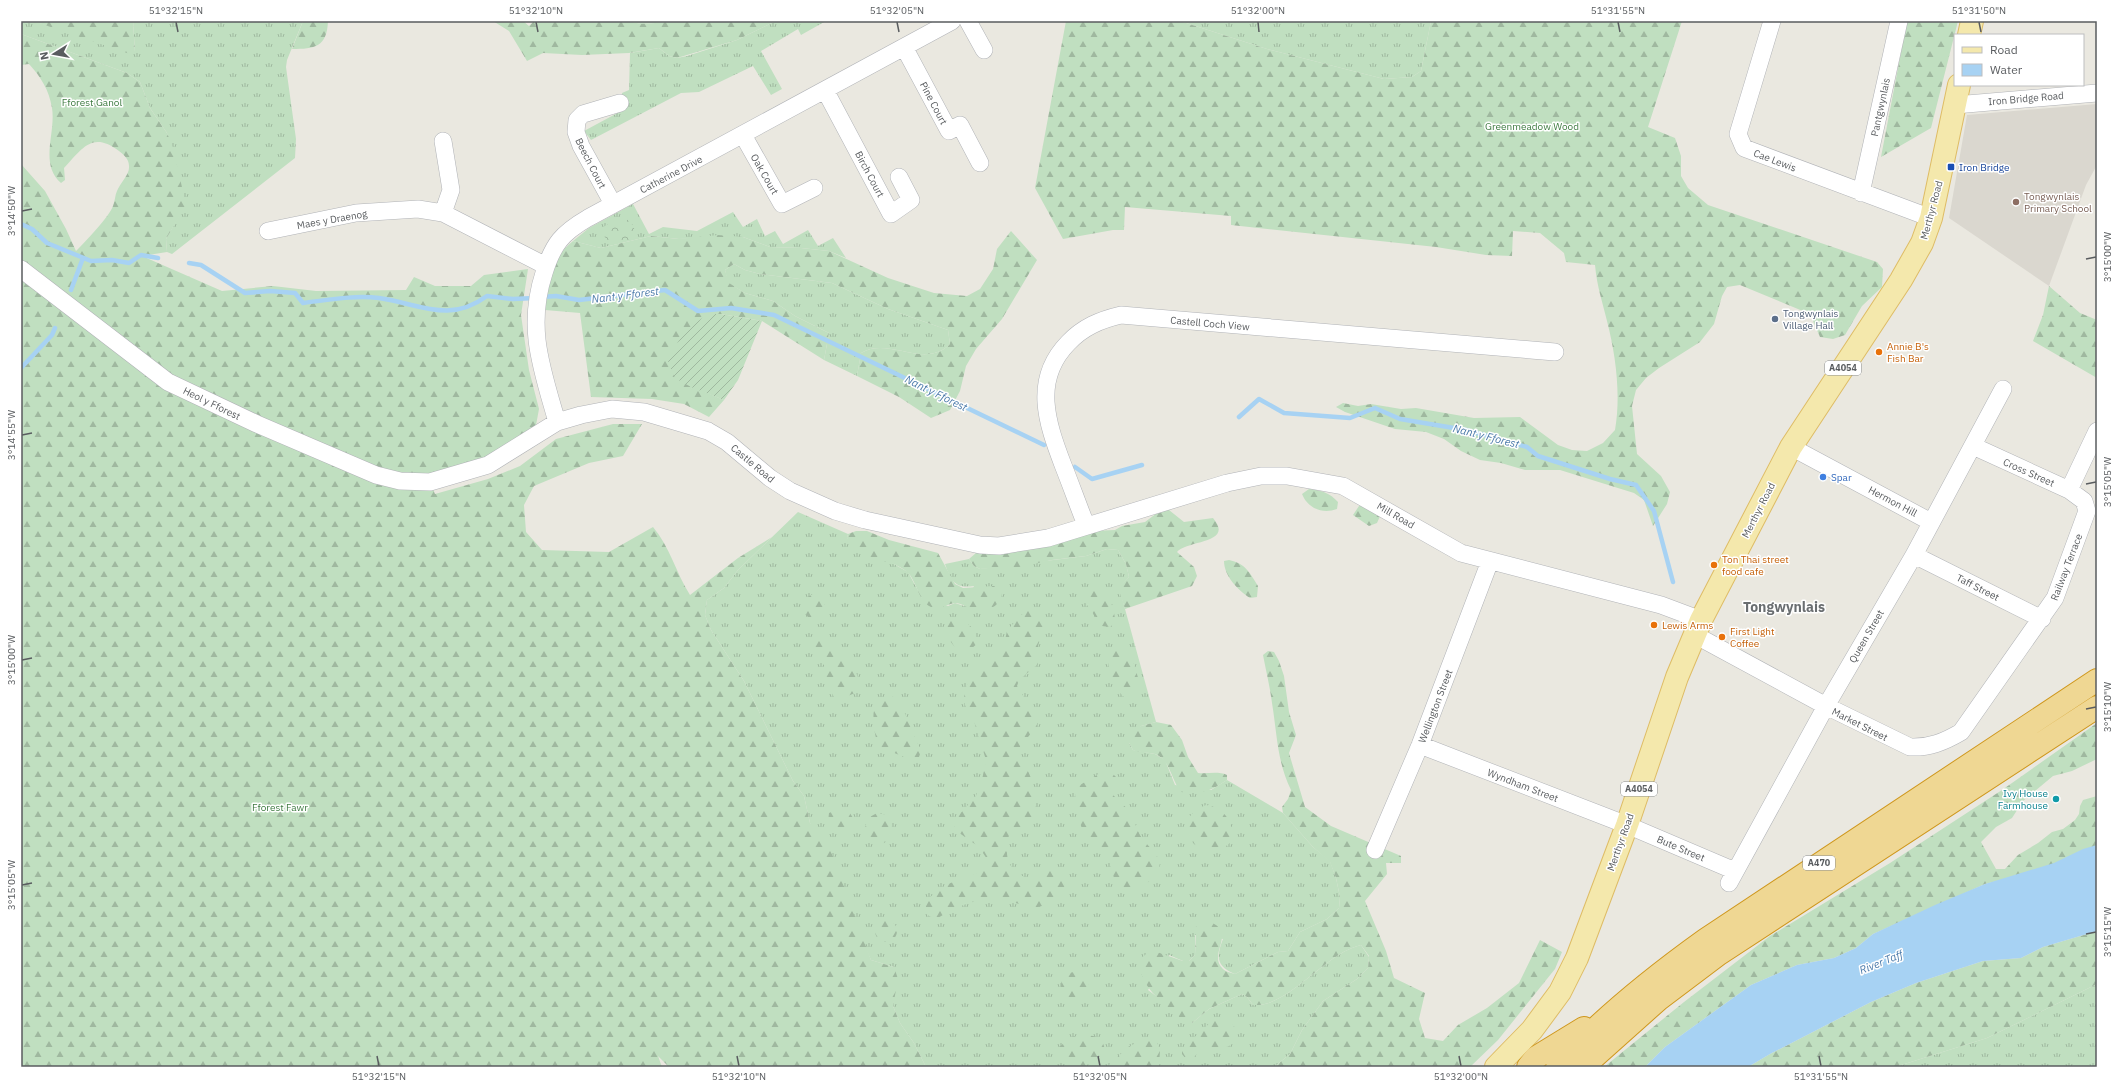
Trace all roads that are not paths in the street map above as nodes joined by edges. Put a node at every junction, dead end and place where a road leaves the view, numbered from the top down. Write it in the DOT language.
graph roads {
  1 [pos="952,21"];
  2 [pos="968,21"];
  3 [pos="1772,21"];
  4 [pos="1899,21"];
  5 [pos="1972,21"];
  6 [pos="1969,34"];
  7 [pos="904,47"];
  8 [pos="984,50"];
  9 [pos="825,90"];
  10 [pos="2097,93"];
  11 [pos="1957,95"];
  12 [pos="620,103"];
  13 [pos="743,136"];
  14 [pos="443,141"];
  15 [pos="980,163"];
  16 [pos="899,177"];
  17 [pos="814,188"];
  18 [pos="1861,193"];
  19 [pos="613,204"];
  20 [pos="443,214"];
  21 [pos="1931,218"];
  22 [pos="268,231"];
  23 [pos="546,266"];
  24 [pos="21,270"];
  25 [pos="1555,352"];
  26 [pos="2003,389"];
  27 [pos="557,422"];
  28 [pos="2097,431"];
  29 [pos="1973,446"];
  30 [pos="1791,447"];
  31 [pos="430,482"];
  32 [pos="2068,490"];
  33 [pos="2084,501"];
  34 [pos="1931,522"];
  35 [pos="1086,525"];
  36 [pos="1914,555"];
  37 [pos="1490,561"];
  38 [pos="2042,619"];
  39 [pos="1698,628"];
  40 [pos="2006,668"];
  41 [pos="2097,680"];
  42 [pos="1826,706"];
  43 [pos="2097,707"];
  44 [pos="1420,745"];
  45 [pos="1627,825"];
  46 [pos="1375,850"];
  47 [pos="1732,877"];
  48 [pos="1626,1001"];
  49 [pos="1496,1067"];
  50 [pos="1528,1067"];
  51 [pos="1556,1067"];
  52 [pos="1583,1067"];
  1 -- 7 [label="street, Catherine Drive"];
  2 -- 8 [label="street"];
  3 -- 18 [label="street, Cae Lewis"];
  4 -- 18 [label="street, Pantgwynlais"];
  5 -- 6 [label="main road"];
  7 -- 9 [label="street, Catherine Drive"];
  7 -- 15 [label="street, Pine Court"];
  9 -- 13 [label="street, Catherine Drive"];
  9 -- 16 [label="street, Birch Court"];
  10 -- 11 [label="street, Iron Bridge Road"];
  11 -- 21 [label="main road, Merthyr Road / A4054"];
  12 -- 19 [label="street, Beech Court"];
  13 -- 17 [label="street, Oak Court"];
  13 -- 19 [label="street, Catherine Drive"];
  14 -- 20 [label="street"];
  18 -- 21 [label="street, Cae Lewis"];
  19 -- 23 [label="street, Catherine Drive"];
  20 -- 22 [label="street, Maes y Draenog"];
  20 -- 23 [label="street, Maes y Draenog"];
  21 -- 30 [label="main road, Merthyr Road / A4054"];
  23 -- 27 [label="street, Catherine Drive"];
  24 -- 31 [label="street, Heol y Fforest"];
  25 -- 35 [label="street, Castell Coch View"];
  26 -- 29 [label="street, Queen Street"];
  27 -- 31 [label="street, Castle Road"];
  27 -- 35 [label="street, Castle Road"];
  28 -- 32 [label="street"];
  29 -- 32 [label="street, Cross Street"];
  29 -- 34 [label="street, Queen Street"];
  30 -- 34 [label="street, Hermon Hill"];
  30 -- 39 [label="main road, Merthyr Road / A4054"];
  32 -- 33 [label="street, Cross Street"];
  33 -- 38 [label="street, Railway Terrace"];
  34 -- 36 [label="street, Queen Street"];
  35 -- 37 [label="street, Mill Road"];
  36 -- 38 [label="street, Taff Street"];
  36 -- 42 [label="street, Queen Street"];
  37 -- 39 [label="street, Mill Road"];
  37 -- 44 [label="street, Wellington Street"];
  38 -- 40 [label="street, Railway Terrace"];
  39 -- 42 [label="street, Market Street"];
  39 -- 45 [label="main road, Merthyr Road / A4054"];
  40 -- 42 [label="street, Market Street"];
  41 -- 48 [label="highway, A470"];
  42 -- 47 [label="street, Queen Street"];
  43 -- 52 [label="highway, A470"];
  44 -- 45 [label="street, Wyndham Street"];
  44 -- 46 [label="street, Wellington Street"];
  45 -- 47 [label="street, Bute Street"];
  45 -- 49 [label="main road, Merthyr Road / A4054"];
  48 -- 50 [label="highway"];
  48 -- 51 [label="highway, A470"];
}
